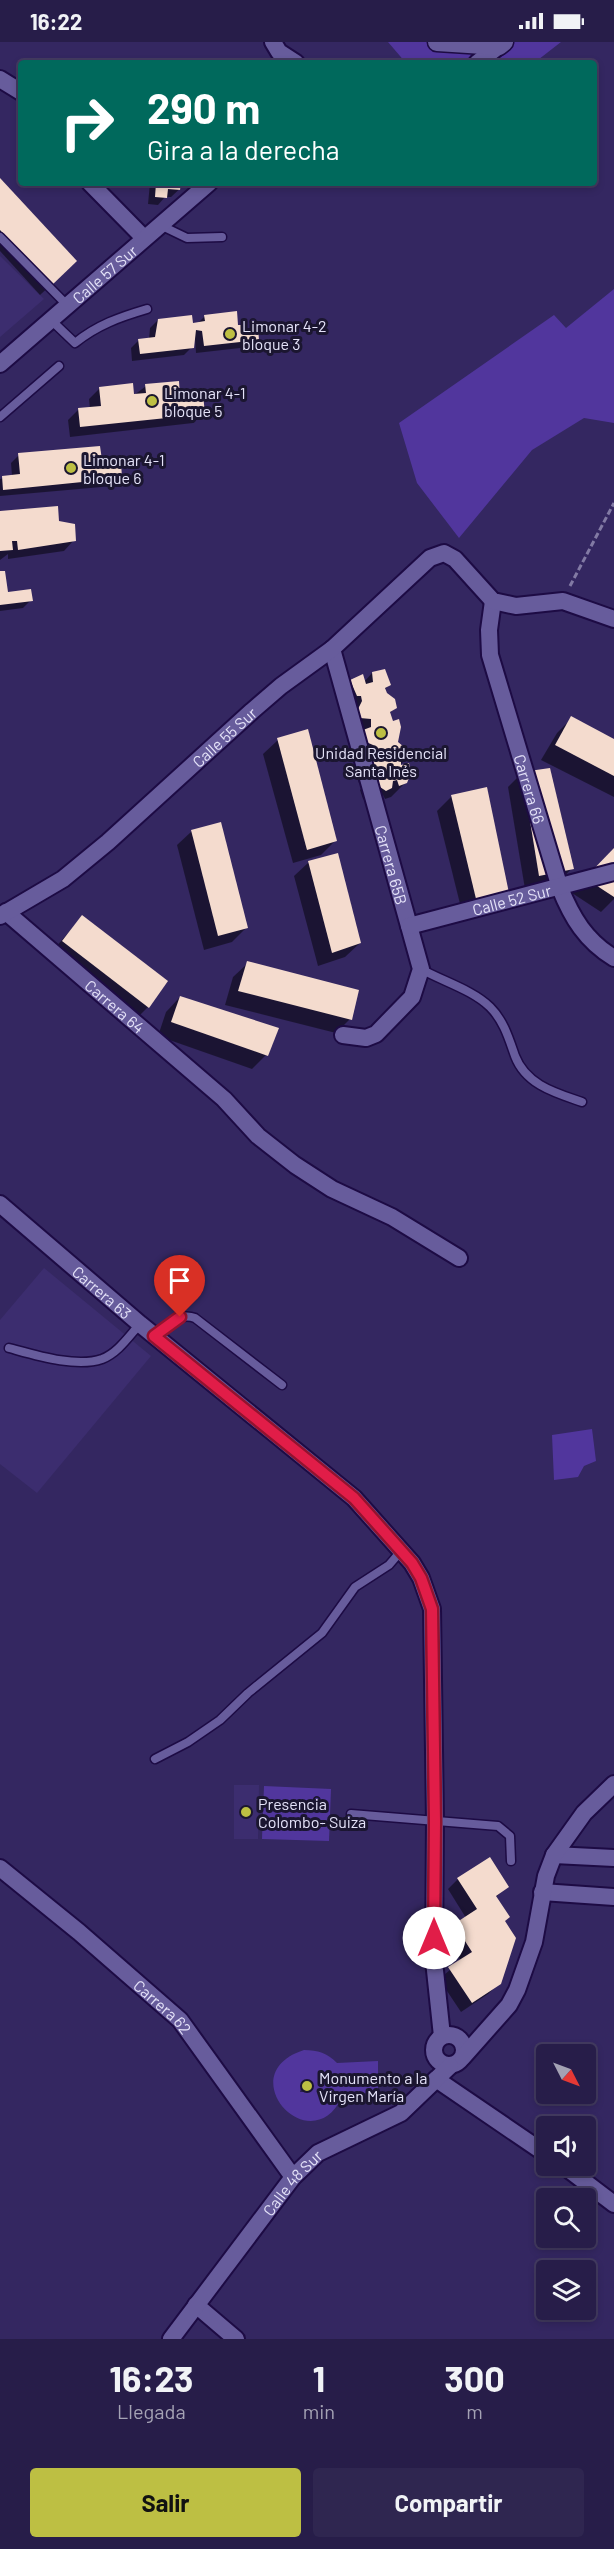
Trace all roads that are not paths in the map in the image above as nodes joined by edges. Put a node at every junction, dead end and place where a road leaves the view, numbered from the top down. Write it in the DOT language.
graph roads {
  1 [pos="273,42"];
  2 [pos="437,42"];
  3 [pos="502,44"];
  4 [pos="291,60"];
  5 [pos="481,60"];
  6 [pos="0,79"];
  7 [pos="18,91"];
  8 [pos="93,186"];
  9 [pos="204,186"];
  10 [pos="159,225"];
  11 [pos="0,237"];
  12 [pos="222,237"];
  13 [pos="144,238"];
  14 [pos="68,306"];
  15 [pos="147,309"];
  16 [pos="52,321"];
  17 [pos="0,364"];
  18 [pos="59,366"];
  19 [pos="1,414"];
  20 [pos="493,601"];
  21 [pos="614,619"];
  22 [pos="332,649"];
  23 [pos="614,872"];
  24 [pos="560,888"];
  25 [pos="3,914"];
  26 [pos="409,926"];
  27 [pos="614,958"];
  28 [pos="421,969"];
  29 [pos="343,1035"];
  30 [pos="582,1102"];
  31 [pos="0,1204"];
  32 [pos="459,1258"];
  33 [pos="140,1324"];
  34 [pos="154,1336"];
  35 [pos="9,1348"];
  36 [pos="282,1385"];
  37 [pos="401,1551"];
  38 [pos="155,1759"];
  39 [pos="614,1784"];
  40 [pos="351,1814"];
  41 [pos="435,1821"];
  42 [pos="554,1855"];
  43 [pos="614,1858"];
  44 [pos="511,1861"];
  45 [pos="0,1868"];
  46 [pos="542,1892"];
  47 [pos="614,1897"];
  48 [pos="442,2036"];
  49 [pos="456,2062"];
  50 [pos="436,2079"];
  51 [pos="536,2147"];
  52 [pos="577,2176"];
  53 [pos="293,2178"];
  54 [pos="614,2204"];
  55 [pos="196,2305"];
  56 [pos="171,2339"];
  57 [pos="236,2339"];
  1 -- 4 [label="street"];
  2 -- 3 [label="street"];
  3 -- 5 [label="street"];
  6 -- 7 [label="street"];
  8 -- 13 [label="street"];
  9 -- 10 [label="street, Calle 57 Sur"];
  10 -- 12 [label="lane"];
  10 -- 13 [label="street, Calle 57 Sur"];
  11 -- 14 [label="lane"];
  13 -- 14 [label="street, Calle 57 Sur"];
  14 -- 16 [label="street, Calle 57 Sur"];
  15 -- 16 [label="lane"];
  16 -- 17 [label="street, Calle 57 Sur"];
  18 -- 19 [label="lane"];
  20 -- 21 [label="street"];
  20 -- 22 [label="street, Calle 55 Sur"];
  20 -- 24 [label="street, Carrera 66"];
  22 -- 25 [label="street, Calle 55 Sur"];
  22 -- 26 [label="street, Carrera 65B"];
  23 -- 24 [label="street, Calle 52 Sur"];
  24 -- 26 [label="street, Calle 52 Sur"];
  24 -- 27 [label="street, Carrera 66"];
  25 -- 32 [label="street, Carrera 64"];
  26 -- 28 [label="street, Carrera 65B"];
  28 -- 29 [label="street"];
  28 -- 30 [label="lane"];
  31 -- 33 [label="street, Carrera 63"];
  33 -- 34 [label="street, Carrera 63"];
  33 -- 35 [label="lane"];
  34 -- 36 [label="lane"];
  34 -- 37 [label="street, Carrera 63"];
  37 -- 38 [label="lane"];
  37 -- 41 [label="street, Carrera 63"];
  39 -- 42 [label="street, Calle 48 Sur"];
  40 -- 41 [label="lane"];
  41 -- 44 [label="lane"];
  41 -- 48 [label="street, Carrera 63"];
  42 -- 43 [label="street"];
  42 -- 46 [label="street, Calle 48 Sur"];
  45 -- 53 [label="street, Carrera 62"];
  46 -- 47 [label="street"];
  46 -- 49 [label="street, Calle 48 Sur"];
  48 -- 49 [label="street"];
  48 -- 49 [label="street"];
  49 -- 50 [label="street, Calle 48 Sur"];
  50 -- 51 [label="street"];
  50 -- 53 [label="street, Calle 48 Sur"];
  52 -- 54 [label="street"];
  53 -- 55 [label="street, Calle 48 Sur"];
  55 -- 56 [label="street, Calle 48 Sur"];
  55 -- 57 [label="street"];
}
